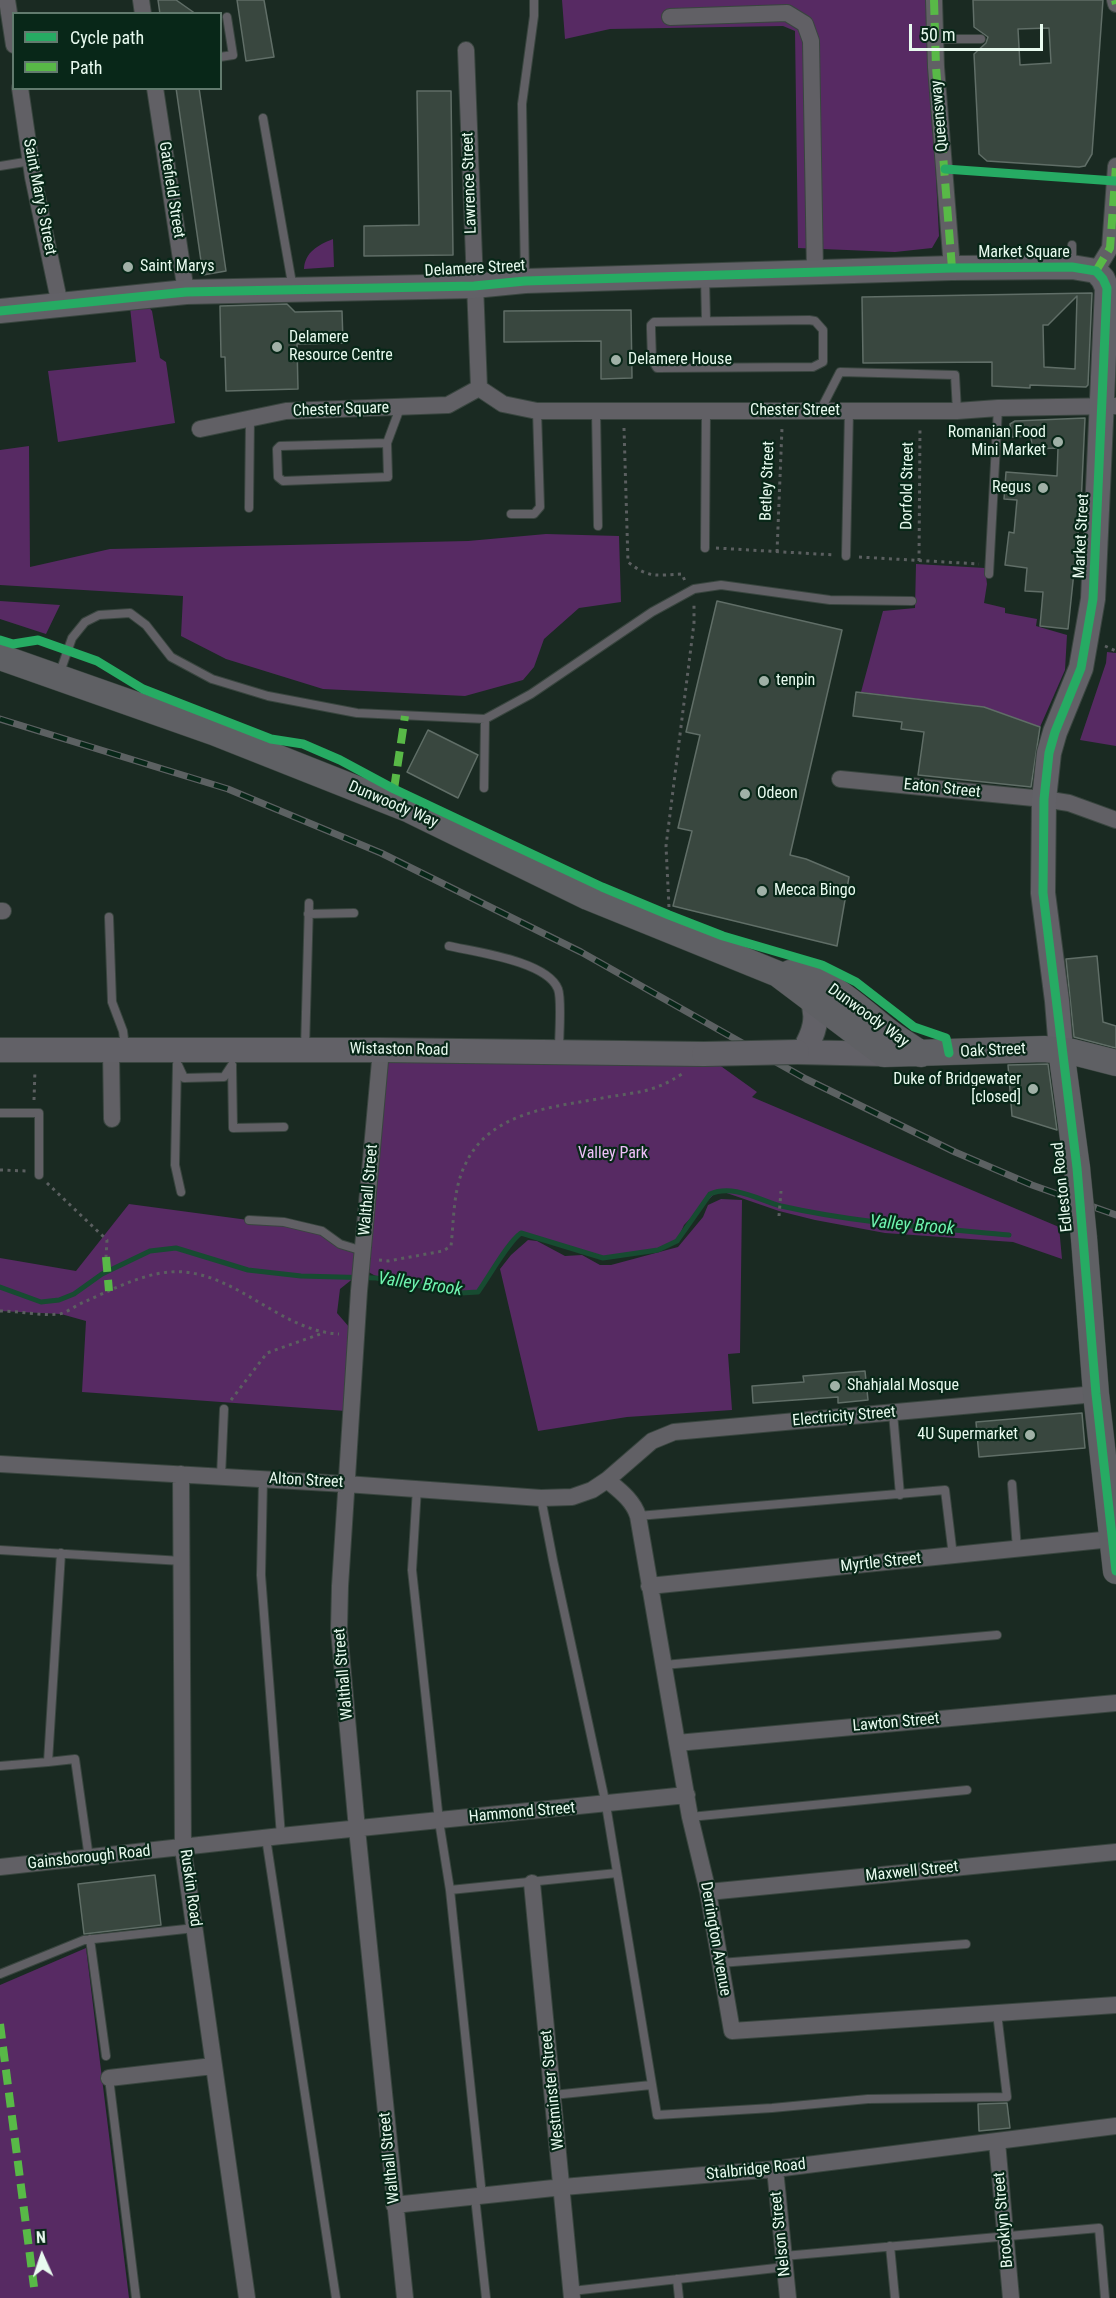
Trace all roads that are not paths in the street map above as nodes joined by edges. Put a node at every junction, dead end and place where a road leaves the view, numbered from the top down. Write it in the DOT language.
graph roads {
  1 [pos="7,0"];
  2 [pos="534,0"];
  3 [pos="934,0"];
  4 [pos="765,7"];
  5 [pos="227,17"];
  6 [pos="670,17"];
  7 [pos="12,32"];
  8 [pos="935,39"];
  9 [pos="981,39"];
  10 [pos="466,50"];
  11 [pos="222,57"];
  12 [pos="20,90"];
  13 [pos="155,90"];
  14 [pos="263,118"];
  15 [pos="31,161"];
  16 [pos="0,166"];
  17 [pos="1116,166"];
  18 [pos="952,268"];
  19 [pos="1096,271"];
  20 [pos="815,273"];
  21 [pos="705,276"];
  22 [pos="525,281"];
  23 [pos="474,286"];
  24 [pos="293,289"];
  25 [pos="186,292"];
  26 [pos="60,305"];
  27 [pos="0,311"];
  28 [pos="706,321"];
  29 [pos="479,388"];
  30 [pos="1109,406"];
  31 [pos="400,408"];
  32 [pos="998,408"];
  33 [pos="537,411"];
  34 [pos="596,411"];
  35 [pos="706,411"];
  36 [pos="820,411"];
  37 [pos="849,411"];
  38 [pos="957,411"];
  39 [pos="250,418"];
  40 [pos="200,429"];
  41 [pos="387,443"];
  42 [pos="249,508"];
  43 [pos="511,514"];
  44 [pos="598,526"];
  45 [pos="705,548"];
  46 [pos="846,556"];
  47 [pos="989,574"];
  48 [pos="912,601"];
  49 [pos="0,657"];
  50 [pos="58,678"];
  51 [pos="485,719"];
  52 [pos="840,779"];
  53 [pos="484,788"];
  54 [pos="1044,799"];
  55 [pos="1116,820"];
  56 [pos="309,903"];
  57 [pos="354,913"];
  58 [pos="308,914"];
  59 [pos="109,917"];
  60 [pos="449,946"];
  61 [pos="778,974"];
  62 [pos="811,997"];
  63 [pos="0,1050"];
  64 [pos="118,1050"];
  65 [pos="305,1050"];
  66 [pos="381,1050"];
  67 [pos="1061,1050"];
  68 [pos="559,1052"];
  69 [pos="800,1052"];
  70 [pos="884,1054"];
  71 [pos="921,1054"];
  72 [pos="177,1057"];
  73 [pos="232,1057"];
  74 [pos="1116,1063"];
  75 [pos="0,1113"];
  76 [pos="112,1119"];
  77 [pos="284,1127"];
  78 [pos="39,1173"];
  79 [pos="181,1192"];
  80 [pos="249,1220"];
  81 [pos="363,1260"];
  82 [pos="1096,1394"];
  83 [pos="224,1409"];
  84 [pos="893,1413"];
  85 [pos="0,1464"];
  86 [pos="182,1474"];
  87 [pos="221,1476"];
  88 [pos="263,1479"];
  89 [pos="607,1480"];
  90 [pos="1111,1483"];
  91 [pos="346,1484"];
  92 [pos="1012,1484"];
  93 [pos="417,1488"];
  94 [pos="900,1495"];
  95 [pos="541,1498"];
  96 [pos="638,1516"];
  97 [pos="1112,1539"];
  98 [pos="1017,1549"];
  99 [pos="0,1550"];
  100 [pos="61,1553"];
  101 [pos="953,1556"];
  102 [pos="182,1561"];
  103 [pos="1116,1571"];
  104 [pos="649,1586"];
  105 [pos="997,1635"];
  106 [pos="664,1665"];
  107 [pos="1116,1703"];
  108 [pos="677,1743"];
  109 [pos="48,1762"];
  110 [pos="0,1766"];
  111 [pos="967,1790"];
  112 [pos="687,1795"];
  113 [pos="606,1805"];
  114 [pos="690,1817"];
  115 [pos="439,1821"];
  116 [pos="357,1829"];
  117 [pos="273,1837"];
  118 [pos="183,1848"];
  119 [pos="1116,1852"];
  120 [pos="89,1858"];
  121 [pos="0,1867"];
  122 [pos="617,1873"];
  123 [pos="532,1883"];
  124 [pos="450,1890"];
  125 [pos="708,1892"];
  126 [pos="195,1928"];
  127 [pos="90,1939"];
  128 [pos="966,1944"];
  129 [pos="720,1963"];
  130 [pos="0,1974"];
  131 [pos="1116,2005"];
  132 [pos="998,2013"];
  133 [pos="106,2056"];
  134 [pos="213,2066"];
  135 [pos="108,2078"];
  136 [pos="651,2085"];
  137 [pos="553,2095"];
  138 [pos="1116,2126"];
  139 [pos="997,2142"];
  140 [pos="775,2169"];
  141 [pos="563,2187"];
  142 [pos="478,2196"];
  143 [pos="394,2205"];
  144 [pos="1005,2235"];
  145 [pos="890,2246"];
  146 [pos="784,2262"];
  147 [pos="677,2279"];
  148 [pos="572,2294"];
  149 [pos="136,2298"];
  150 [pos="247,2298"];
  151 [pos="336,2298"];
  152 [pos="405,2298"];
  153 [pos="486,2298"];
  154 [pos="679,2298"];
  155 [pos="788,2298"];
  156 [pos="895,2298"];
  157 [pos="1011,2298"];
  158 [pos="1105,2298"];
  1 -- 7 [label="street"];
  2 -- 22 [label="lane"];
  3 -- 8 [label="street, Queensway"];
  4 -- 6 [label="street"];
  4 -- 20 [label="street"];
  5 -- 11 [label="lane"];
  8 -- 9 [label="lane"];
  8 -- 18 [label="street, Queensway"];
  10 -- 23 [label="street, Lawrence Street"];
  12 -- 15 [label="street, Saint Mary's Street"];
  13 -- 25 [label="street, Gatefield Street"];
  14 -- 24 [label="lane"];
  15 -- 16 [label="lane"];
  15 -- 26 [label="street, Saint Mary's Street"];
  17 -- 19 [label="street"];
  18 -- 19 [label="street, Market Square"];
  18 -- 20 [label="street, Delamere Street"];
  19 -- 30 [label="street, Market Street"];
  20 -- 21 [label="street, Delamere Street"];
  21 -- 22 [label="street, Delamere Street"];
  21 -- 28 [label="lane"];
  22 -- 23 [label="street, Delamere Street"];
  23 -- 24 [label="street, Delamere Street"];
  23 -- 29 [label="street, Lawrence Street"];
  24 -- 25 [label="street, Delamere Street"];
  25 -- 26 [label="street, Delamere Street"];
  26 -- 27 [label="street, Delamere Street"];
  28 -- 28 [label="lane"];
  29 -- 31 [label="street, Chester Square"];
  29 -- 33 [label="street, Chester Street"];
  30 -- 32 [label="street, Chester Street"];
  30 -- 54 [label="street, Market Street"];
  31 -- 39 [label="street, Chester Square"];
  31 -- 41 [label="lane"];
  32 -- 38 [label="street, Chester Street"];
  32 -- 47 [label="lane"];
  33 -- 34 [label="street, Chester Street"];
  33 -- 43 [label="lane"];
  34 -- 35 [label="street, Chester Street"];
  34 -- 44 [label="lane"];
  35 -- 36 [label="street, Chester Street"];
  35 -- 45 [label="lane"];
  36 -- 37 [label="street, Chester Street"];
  36 -- 38 [label="lane"];
  37 -- 38 [label="street, Chester Street"];
  37 -- 46 [label="lane"];
  39 -- 40 [label="street, Chester Square"];
  39 -- 42 [label="lane"];
  41 -- 41 [label="lane"];
  48 -- 51 [label="lane"];
  49 -- 50 [label="main road, Dunwoody Way"];
  50 -- 51 [label="lane"];
  50 -- 61 [label="main road, Dunwoody Way"];
  51 -- 53 [label="lane"];
  52 -- 54 [label="street, Eaton Street"];
  54 -- 55 [label="street, Eaton Street"];
  54 -- 67 [label="street, Edleston Road"];
  56 -- 58 [label="lane"];
  57 -- 58 [label="lane"];
  58 -- 65 [label="lane"];
  59 -- 64 [label="lane"];
  60 -- 68 [label="lane"];
  61 -- 62 [label="main road, Dunwoody Way"];
  61 -- 71 [label="main road, Dunwoody Way"];
  62 -- 69 [label="street"];
  62 -- 70 [label="main road, Dunwoody Way"];
  63 -- 64 [label="street, Wistaston Road"];
  64 -- 72 [label="street, Wistaston Road"];
  64 -- 76 [label="street"];
  65 -- 66 [label="street, Wistaston Road"];
  65 -- 73 [label="street, Wistaston Road"];
  66 -- 68 [label="street, Wistaston Road"];
  66 -- 81 [label="street, Walthall Street"];
  67 -- 71 [label="main road, Oak Street"];
  67 -- 74 [label="main road, Oak Street"];
  67 -- 82 [label="main road, Edleston Road, bridge"];
  68 -- 69 [label="street, Wistaston Road, bridge"];
  69 -- 70 [label="street, Oak Street"];
  70 -- 71 [label="main road, Oak Street"];
  72 -- 73 [label="street, Wistaston Road"];
  72 -- 79 [label="lane"];
  73 -- 77 [label="lane"];
  75 -- 78 [label="lane"];
  80 -- 81 [label="lane"];
  81 -- 91 [label="street, Walthall Street"];
  82 -- 84 [label="street, Electricity Street"];
  82 -- 90 [label="main road, Edleston Road"];
  83 -- 87 [label="lane"];
  84 -- 89 [label="street, Electricity Street"];
  84 -- 94 [label="lane"];
  85 -- 86 [label="street, Alton Street"];
  86 -- 87 [label="street, Alton Street"];
  86 -- 102 [label="street, Ruskin Road"];
  87 -- 88 [label="street, Alton Street"];
  88 -- 91 [label="street, Alton Street"];
  88 -- 117 [label="lane"];
  89 -- 95 [label="street, Alton Street"];
  89 -- 96 [label="street, Derrington Avenue"];
  90 -- 97 [label="main road, Edleston Road"];
  91 -- 93 [label="street, Alton Street"];
  91 -- 116 [label="street, Walthall Street"];
  92 -- 98 [label="lane"];
  93 -- 95 [label="street, Alton Street"];
  93 -- 115 [label="lane"];
  94 -- 96 [label="lane"];
  94 -- 101 [label="lane"];
  95 -- 113 [label="lane"];
  96 -- 104 [label="street, Derrington Avenue"];
  97 -- 98 [label="street, Myrtle Street"];
  97 -- 103 [label="main road, Edleston Road"];
  98 -- 101 [label="street, Myrtle Street"];
  99 -- 100 [label="lane"];
  100 -- 102 [label="lane"];
  100 -- 109 [label="lane"];
  101 -- 104 [label="street, Myrtle Street"];
  102 -- 118 [label="street, Ruskin Road"];
  104 -- 106 [label="street, Derrington Avenue"];
  105 -- 106 [label="lane"];
  106 -- 108 [label="street, Derrington Avenue"];
  107 -- 108 [label="street, Lawton Street"];
  108 -- 112 [label="street, Derrington Avenue"];
  109 -- 110 [label="lane"];
  109 -- 120 [label="lane"];
  111 -- 114 [label="lane"];
  112 -- 113 [label="street, Hammond Street"];
  112 -- 114 [label="street, Derrington Avenue"];
  113 -- 115 [label="street, Hammond Street"];
  113 -- 122 [label="lane"];
  114 -- 125 [label="street, Derrington Avenue"];
  115 -- 116 [label="street, Hammond Street"];
  115 -- 124 [label="lane"];
  116 -- 117 [label="street, Gainsborough Road"];
  116 -- 143 [label="street, Walthall Street"];
  117 -- 118 [label="street, Gainsborough Road"];
  117 -- 151 [label="lane"];
  118 -- 120 [label="street, Gainsborough Road"];
  118 -- 126 [label="street, Ruskin Road"];
  119 -- 125 [label="street, Maxwell Street"];
  120 -- 121 [label="street, Gainsborough Road"];
  122 -- 123 [label="lane"];
  122 -- 136 [label="lane"];
  123 -- 124 [label="lane"];
  123 -- 137 [label="street, Westminster Street"];
  124 -- 142 [label="lane"];
  125 -- 129 [label="street, Derrington Avenue"];
  126 -- 127 [label="lane"];
  126 -- 134 [label="street, Ruskin Road"];
  127 -- 130 [label="lane"];
  127 -- 133 [label="lane"];
  128 -- 129 [label="lane"];
  129 -- 132 [label="street, Derrington Avenue"];
  131 -- 132 [label="street, Derrington Avenue"];
  132 -- 136 [label="lane"];
  134 -- 135 [label="street"];
  134 -- 150 [label="street, Ruskin Road"];
  135 -- 149 [label="lane"];
  136 -- 137 [label="lane"];
  137 -- 141 [label="street, Westminster Street"];
  138 -- 139 [label="street, Stalbridge Road"];
  139 -- 140 [label="street, Stalbridge Road"];
  139 -- 144 [label="street, Brooklyn Street"];
  140 -- 141 [label="street, Stalbridge Road"];
  140 -- 146 [label="street, Nelson Street"];
  141 -- 142 [label="street, Stalbridge Road"];
  141 -- 148 [label="street, Westminster Street"];
  142 -- 143 [label="street, Stalbridge Road"];
  142 -- 153 [label="lane"];
  143 -- 152 [label="street, Walthall Street"];
  144 -- 145 [label="lane"];
  144 -- 157 [label="street, Brooklyn Street"];
  144 -- 158 [label="lane"];
  145 -- 146 [label="lane"];
  145 -- 156 [label="lane"];
  146 -- 147 [label="lane"];
  146 -- 155 [label="street, Nelson Street"];
  147 -- 148 [label="lane"];
  147 -- 154 [label="lane"];
}
